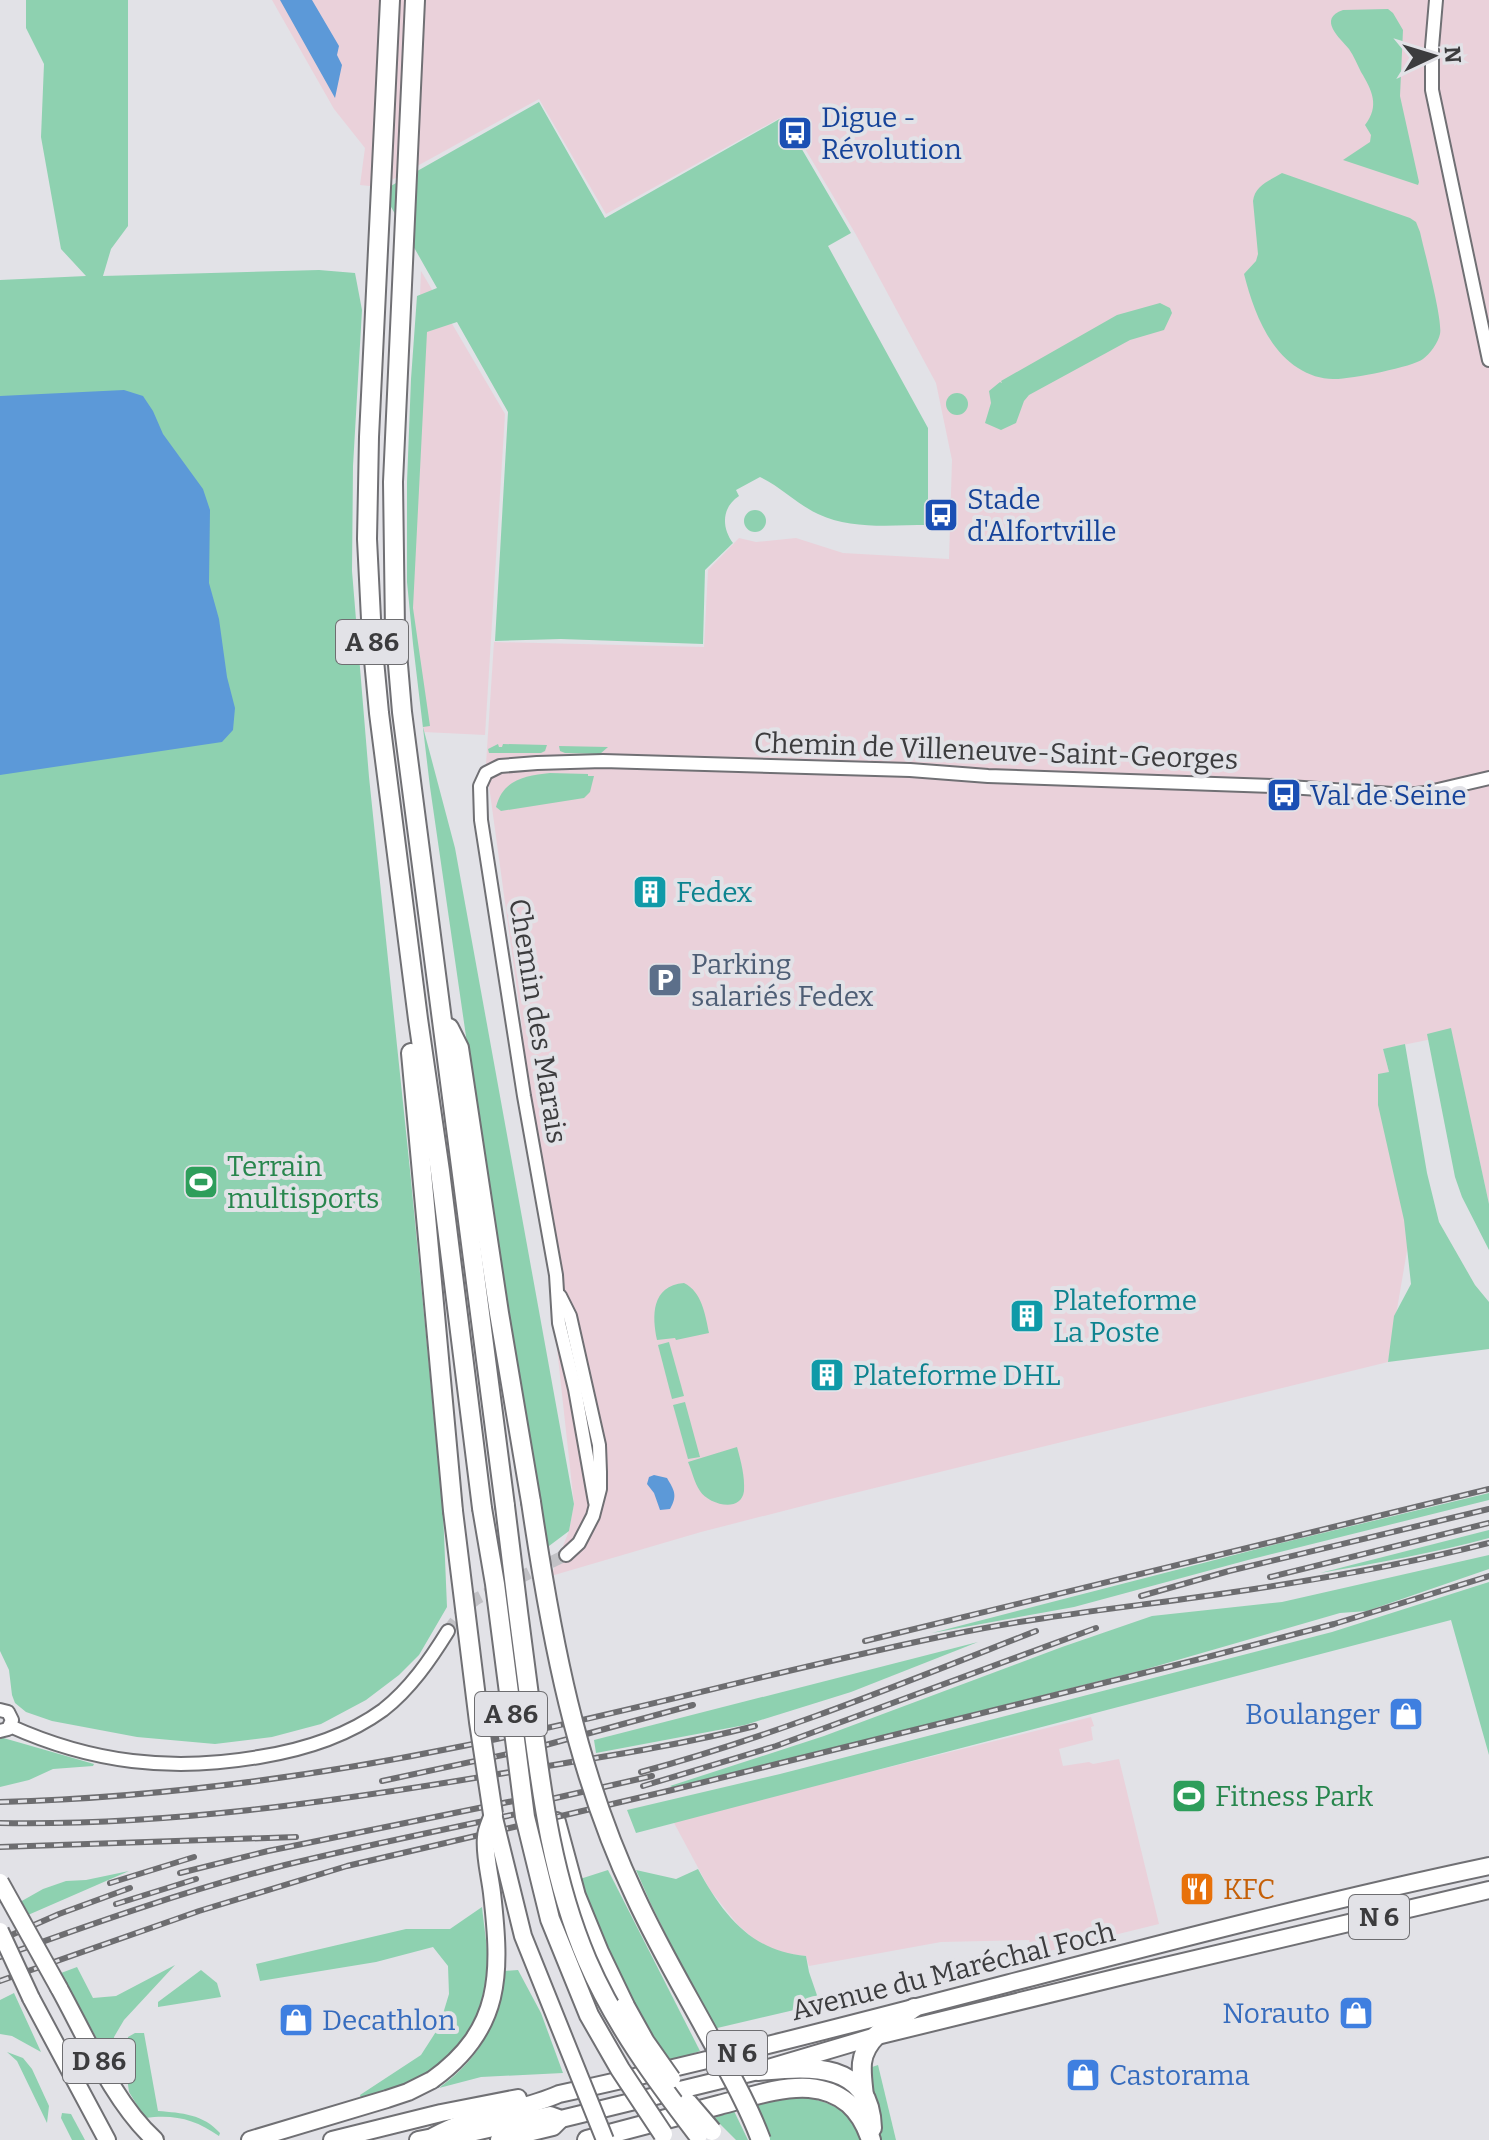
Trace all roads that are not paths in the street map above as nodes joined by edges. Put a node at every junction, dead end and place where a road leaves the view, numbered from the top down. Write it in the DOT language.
graph roads {
  1 [pos="390,0"];
  2 [pos="415,0"];
  3 [pos="1436,0"];
  4 [pos="1489,360"];
  5 [pos="500,766"];
  6 [pos="1489,778"];
  7 [pos="442,1015"];
  8 [pos="418,1019"];
  9 [pos="566,1555"];
  10 [pos="448,1631"];
  11 [pos="0,1710"];
  12 [pos="5,1729"];
  13 [pos="542,1792"];
  14 [pos="493,1814"];
  15 [pos="1489,1866"];
  16 [pos="0,1882"];
  17 [pos="1489,1890"];
  18 [pos="0,1931"];
  19 [pos="914,2008"];
  20 [pos="873,2037"];
  21 [pos="758,2071"];
  22 [pos="559,2094"];
  23 [pos="864,2096"];
  24 [pos="561,2119"];
  25 [pos="666,2137"];
  26 [pos="708,2137"];
  27 [pos="425,2138"];
  28 [pos="107,2140"];
  29 [pos="155,2140"];
  30 [pos="250,2140"];
  31 [pos="332,2140"];
  32 [pos="499,2140"];
  33 [pos="587,2140"];
  34 [pos="605,2140"];
  35 [pos="761,2140"];
  36 [pos="872,2140"];
  1 -- 8 [label="highway, A 86"];
  2 -- 7 [label="highway, A 86"];
  3 -- 4 [label="street"];
  5 -- 6 [label="street, Chemin de Villeneuve-Saint-Georges"];
  5 -- 9 [label="street, Chemin des Marais"];
  7 -- 13 [label="highway, A 86, bridge"];
  7 -- 35 [label="highway, bridge"];
  8 -- 14 [label="highway, bridge"];
  8 -- 25 [label="highway, A 86, bridge"];
  10 -- 12 [label="street"];
  11 -- 12 [label="street"];
  13 -- 26 [label="highway, bridge"];
  13 -- 26 [label="highway, A 86, bridge"];
  14 -- 30 [label="main road, bridge"];
  14 -- 34 [label="main road, bridge"];
  15 -- 19 [label="main road, Avenue du Maréchal Foch / N 6"];
  16 -- 29 [label="main road, D 86, bridge"];
  17 -- 20 [label="main road, Avenue du Maréchal Foch / N 6"];
  18 -- 28 [label="main road, D 86, bridge"];
  19 -- 20 [label="highway"];
  19 -- 22 [label="main road, Avenue du Maréchal Foch / N 6"];
  20 -- 21 [label="main road, Avenue du Maréchal Foch / N 6"];
  20 -- 23 [label="highway"];
  21 -- 23 [label="highway"];
  21 -- 24 [label="main road, Avenue du Maréchal Foch / N 6"];
  22 -- 27 [label="main road, Avenue du Maréchal Foch / N 6"];
  22 -- 31 [label="main road"];
  23 -- 36 [label="highway"];
  24 -- 27 [label="main road, Avenue du Maréchal Foch / N 6"];
  24 -- 32 [label="main road"];
  33 -- 36 [label="highway"];
}
